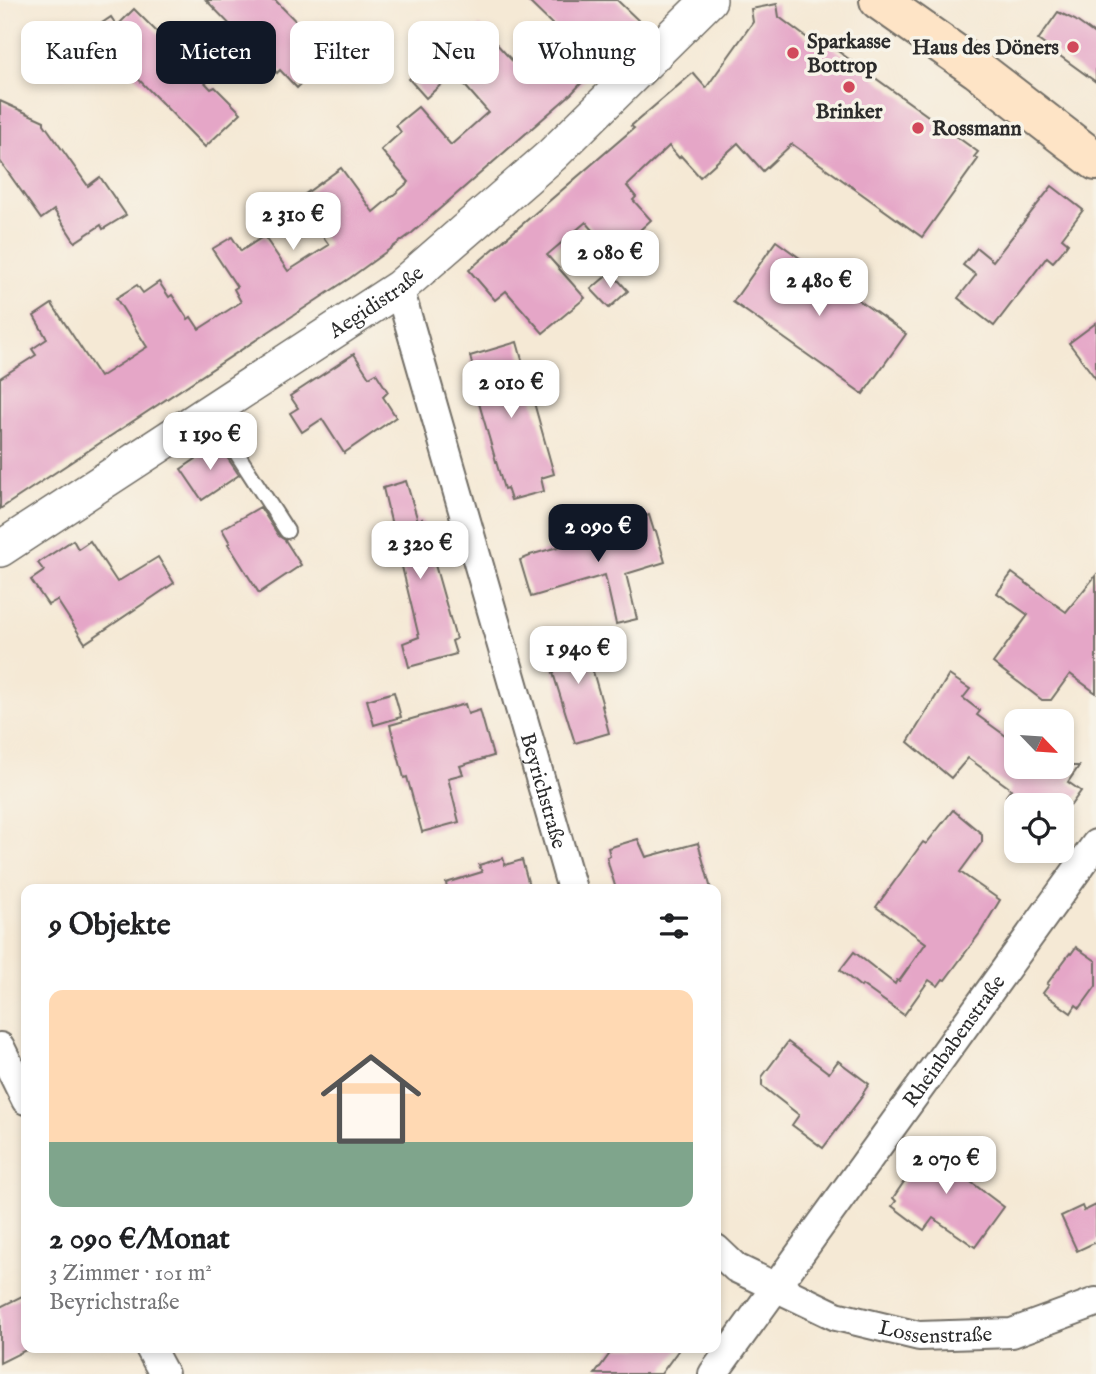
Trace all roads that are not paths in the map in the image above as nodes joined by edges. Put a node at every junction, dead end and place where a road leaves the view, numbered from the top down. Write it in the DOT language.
graph roads {
  1 [pos="709,0"];
  2 [pos="879,0"];
  3 [pos="1096,161"];
  4 [pos="399,288"];
  5 [pos="210,412"];
  6 [pos="287,531"];
  7 [pos="0,549"];
  8 [pos="1096,844"];
  9 [pos="571,884"];
  10 [pos="0,1047"];
  11 [pos="21,1090"];
  12 [pos="721,1254"];
  13 [pos="775,1287"];
  14 [pos="1096,1302"];
  15 [pos="153,1353"];
  16 [pos="164,1374"];
  17 [pos="713,1374"];
  1 -- 4 [label="street, Aegidistraße"];
  2 -- 3 [label="main road"];
  4 -- 5 [label="street, Aegidistraße"];
  4 -- 9 [label="street, Beyrichstraße"];
  5 -- 6 [label="lane"];
  5 -- 7 [label="street, Aegidistraße"];
  8 -- 13 [label="street, Rheinbabenstraße"];
  10 -- 11 [label="street"];
  12 -- 13 [label="street"];
  13 -- 14 [label="street, Lossenstraße"];
  13 -- 17 [label="street, Rheinbabenstraße"];
  15 -- 16 [label="street"];
}
